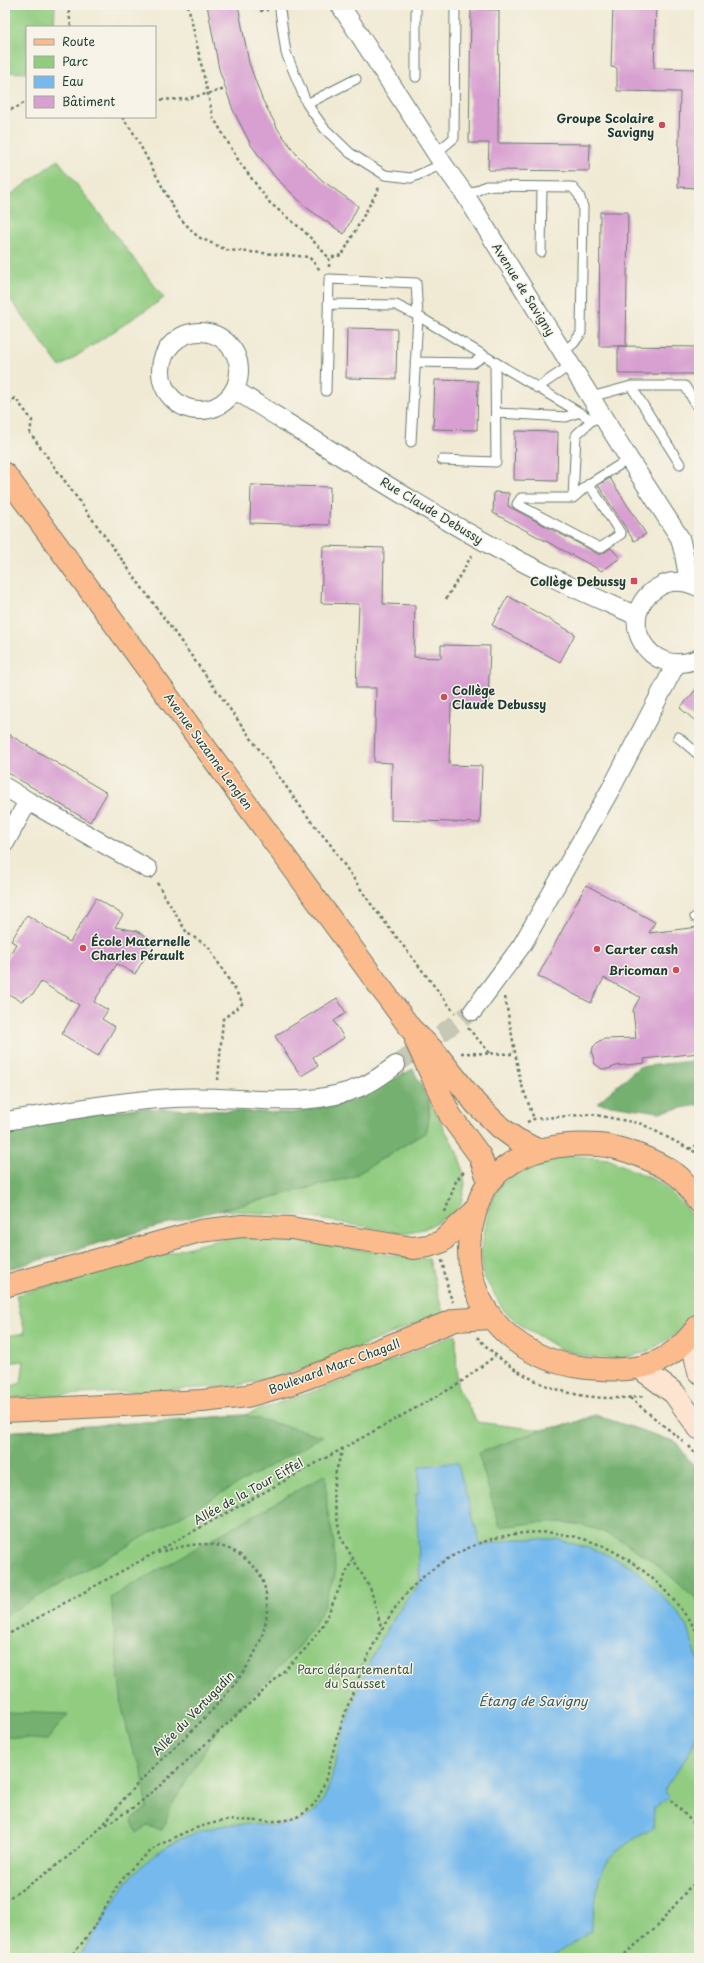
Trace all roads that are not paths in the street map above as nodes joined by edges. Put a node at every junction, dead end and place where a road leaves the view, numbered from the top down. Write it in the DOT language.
graph roads {
  1 [pos="281,5"];
  2 [pos="340,5"];
  3 [pos="416,5"];
  4 [pos="455,5"];
  5 [pos="416,77"];
  6 [pos="356,78"];
  7 [pos="307,104"];
  8 [pos="439,158"];
  9 [pos="542,187"];
  10 [pos="466,196"];
  11 [pos="542,252"];
  12 [pos="328,304"];
  13 [pos="418,316"];
  14 [pos="484,356"];
  15 [pos="567,358"];
  16 [pos="415,362"];
  17 [pos="495,364"];
  18 [pos="631,386"];
  19 [pos="537,388"];
  20 [pos="235,390"];
  21 [pos="326,391"];
  22 [pos="591,397"];
  23 [pos="699,410"];
  24 [pos="579,412"];
  25 [pos="497,413"];
  26 [pos="597,419"];
  27 [pos="411,442"];
  28 [pos="628,459"];
  29 [pos="442,460"];
  30 [pos="680,464"];
  31 [pos="5,474"];
  32 [pos="589,484"];
  33 [pos="573,498"];
  34 [pos="694,585"];
  35 [pos="637,616"];
  36 [pos="699,658"];
  37 [pos="676,664"];
  38 [pos="678,738"];
  39 [pos="699,755"];
  40 [pos="5,787"];
  41 [pos="28,801"];
  42 [pos="5,843"];
  43 [pos="148,869"];
  44 [pos="466,1017"];
  45 [pos="411,1029"];
  46 [pos="396,1065"];
  47 [pos="5,1121"];
  48 [pos="538,1150"];
  49 [pos="689,1174"];
  50 [pos="489,1182"];
  51 [pos="699,1202"];
  52 [pos="476,1210"];
  53 [pos="5,1286"];
  54 [pos="491,1318"];
  55 [pos="695,1331"];
  56 [pos="640,1368"];
  57 [pos="699,1372"];
  58 [pos="5,1411"];
  59 [pos="699,1428"];
  1 -- 7 [label="lane"];
  2 -- 8 [label="street, Avenue de Savigny"];
  3 -- 5 [label="lane"];
  4 -- 8 [label="lane"];
  6 -- 7 [label="lane"];
  7 -- 8 [label="lane"];
  8 -- 10 [label="street, Avenue de Savigny"];
  9 -- 10 [label="lane"];
  9 -- 11 [label="lane"];
  9 -- 15 [label="lane"];
  10 -- 15 [label="street, Avenue de Savigny"];
  12 -- 13 [label="lane"];
  12 -- 13 [label="lane"];
  12 -- 21 [label="lane"];
  13 -- 14 [label="lane"];
  13 -- 16 [label="lane"];
  14 -- 16 [label="lane"];
  14 -- 17 [label="lane"];
  15 -- 19 [label="lane"];
  15 -- 22 [label="street, Avenue de Savigny"];
  16 -- 27 [label="lane"];
  17 -- 19 [label="lane"];
  17 -- 25 [label="lane"];
  18 -- 22 [label="lane"];
  18 -- 23 [label="lane"];
  18 -- 30 [label="lane"];
  19 -- 24 [label="lane"];
  20 -- 20 [label="street"];
  20 -- 35 [label="street, Rue Claude Debussy"];
  22 -- 26 [label="street, Avenue de Savigny"];
  24 -- 25 [label="lane"];
  24 -- 26 [label="lane"];
  25 -- 29 [label="lane"];
  26 -- 28 [label="street, Avenue de Savigny"];
  26 -- 33 [label="lane"];
  28 -- 32 [label="lane"];
  28 -- 34 [label="street, Avenue de Savigny"];
  31 -- 45 [label="main road, Avenue Suzanne Lenglen"];
  32 -- 33 [label="lane"];
  32 -- 33 [label="lane"];
  34 -- 35 [label="street"];
  35 -- 37 [label="street"];
  36 -- 37 [label="street"];
  37 -- 44 [label="street"];
  38 -- 39 [label="lane"];
  40 -- 41 [label="street"];
  41 -- 42 [label="street"];
  41 -- 43 [label="street"];
  45 -- 48 [label="main road, Avenue Suzanne Lenglen"];
  45 -- 50 [label="main road, Avenue Suzanne Lenglen"];
  46 -- 47 [label="street"];
  48 -- 49 [label="main road"];
  48 -- 50 [label="main road"];
  49 -- 51 [label="main road"];
  50 -- 52 [label="main road"];
  52 -- 53 [label="main road"];
  52 -- 54 [label="main road"];
  54 -- 56 [label="main road"];
  54 -- 58 [label="main road, Boulevard Marc Chagall"];
  55 -- 56 [label="main road"];
  55 -- 57 [label="main road"];
  56 -- 59 [label="main road"];
}
